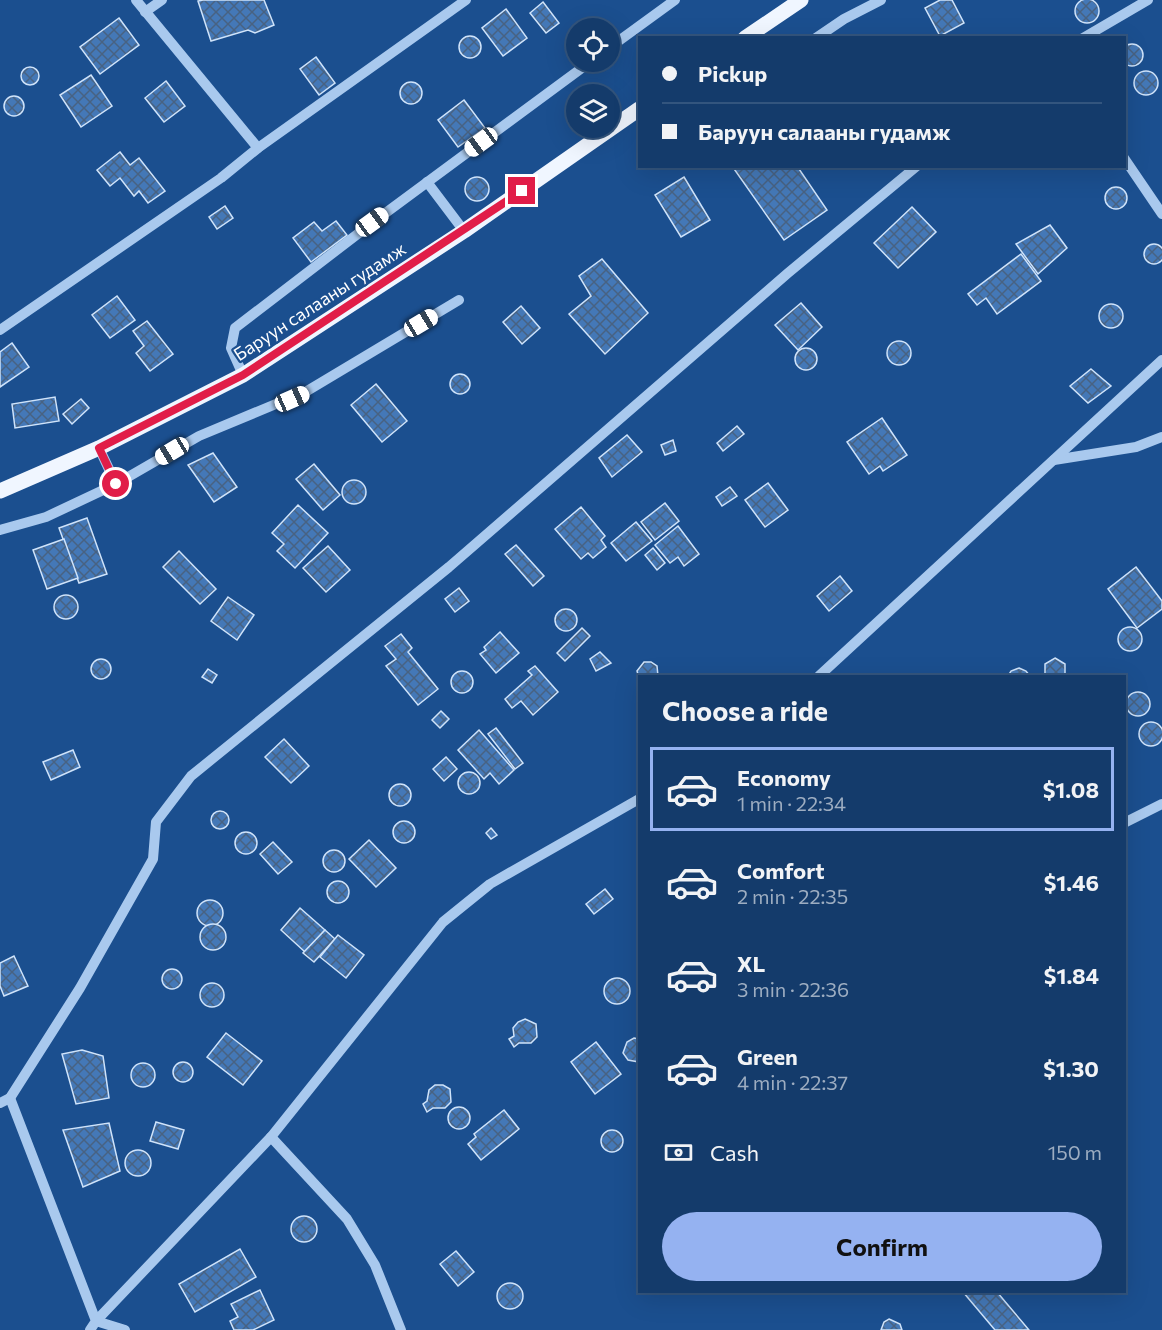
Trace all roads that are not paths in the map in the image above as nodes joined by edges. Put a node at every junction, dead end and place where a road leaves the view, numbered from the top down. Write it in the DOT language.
graph roads {
  1 [pos="136,0"];
  2 [pos="162,0"];
  3 [pos="466,0"];
  4 [pos="675,0"];
  5 [pos="801,0"];
  6 [pos="882,0"];
  7 [pos="1148,0"];
  8 [pos="146,12"];
  9 [pos="748,36"];
  10 [pos="819,36"];
  11 [pos="1086,36"];
  12 [pos="620,40"];
  13 [pos="576,72"];
  14 [pos="638,110"];
  15 [pos="258,148"];
  16 [pos="1126,161"];
  17 [pos="915,168"];
  18 [pos="427,182"];
  19 [pos="1162,214"];
  20 [pos="464,231"];
  21 [pos="459,300"];
  22 [pos="0,330"];
  23 [pos="1162,360"];
  24 [pos="243,375"];
  25 [pos="1162,437"];
  26 [pos="99,448"];
  27 [pos="1053,460"];
  28 [pos="116,484"];
  29 [pos="0,491"];
  30 [pos="0,530"];
  31 [pos="820,675"];
  32 [pos="638,800"];
  33 [pos="1162,804"];
  34 [pos="1126,822"];
  35 [pos="5,1101"];
  36 [pos="271,1137"];
  37 [pos="95,1327"];
  38 [pos="125,1330"];
  39 [pos="401,1330"];
  1 -- 8 [label="street"];
  2 -- 8 [label="street"];
  3 -- 15 [label="street"];
  4 -- 12 [label="street"];
  5 -- 9 [label="main road"];
  6 -- 10 [label="street"];
  7 -- 11 [label="street"];
  8 -- 15 [label="street"];
  13 -- 18 [label="street"];
  14 -- 20 [label="main road, Баруун салааны гудамж"];
  15 -- 22 [label="street"];
  16 -- 19 [label="street"];
  17 -- 35 [label="street"];
  18 -- 20 [label="street"];
  18 -- 24 [label="street"];
  20 -- 24 [label="main road, Баруун салааны гудамж"];
  21 -- 28 [label="street"];
  23 -- 27 [label="street"];
  24 -- 26 [label="main road, Баруун салааны гудамж"];
  25 -- 27 [label="street"];
  26 -- 28 [label="street"];
  26 -- 29 [label="main road, Баруун салааны гудамж"];
  27 -- 31 [label="street"];
  28 -- 30 [label="street"];
  32 -- 36 [label="street"];
  33 -- 34 [label="street"];
  35 -- 37 [label="street"];
  36 -- 37 [label="street"];
  36 -- 39 [label="street"];
  37 -- 38 [label="street"];
}
